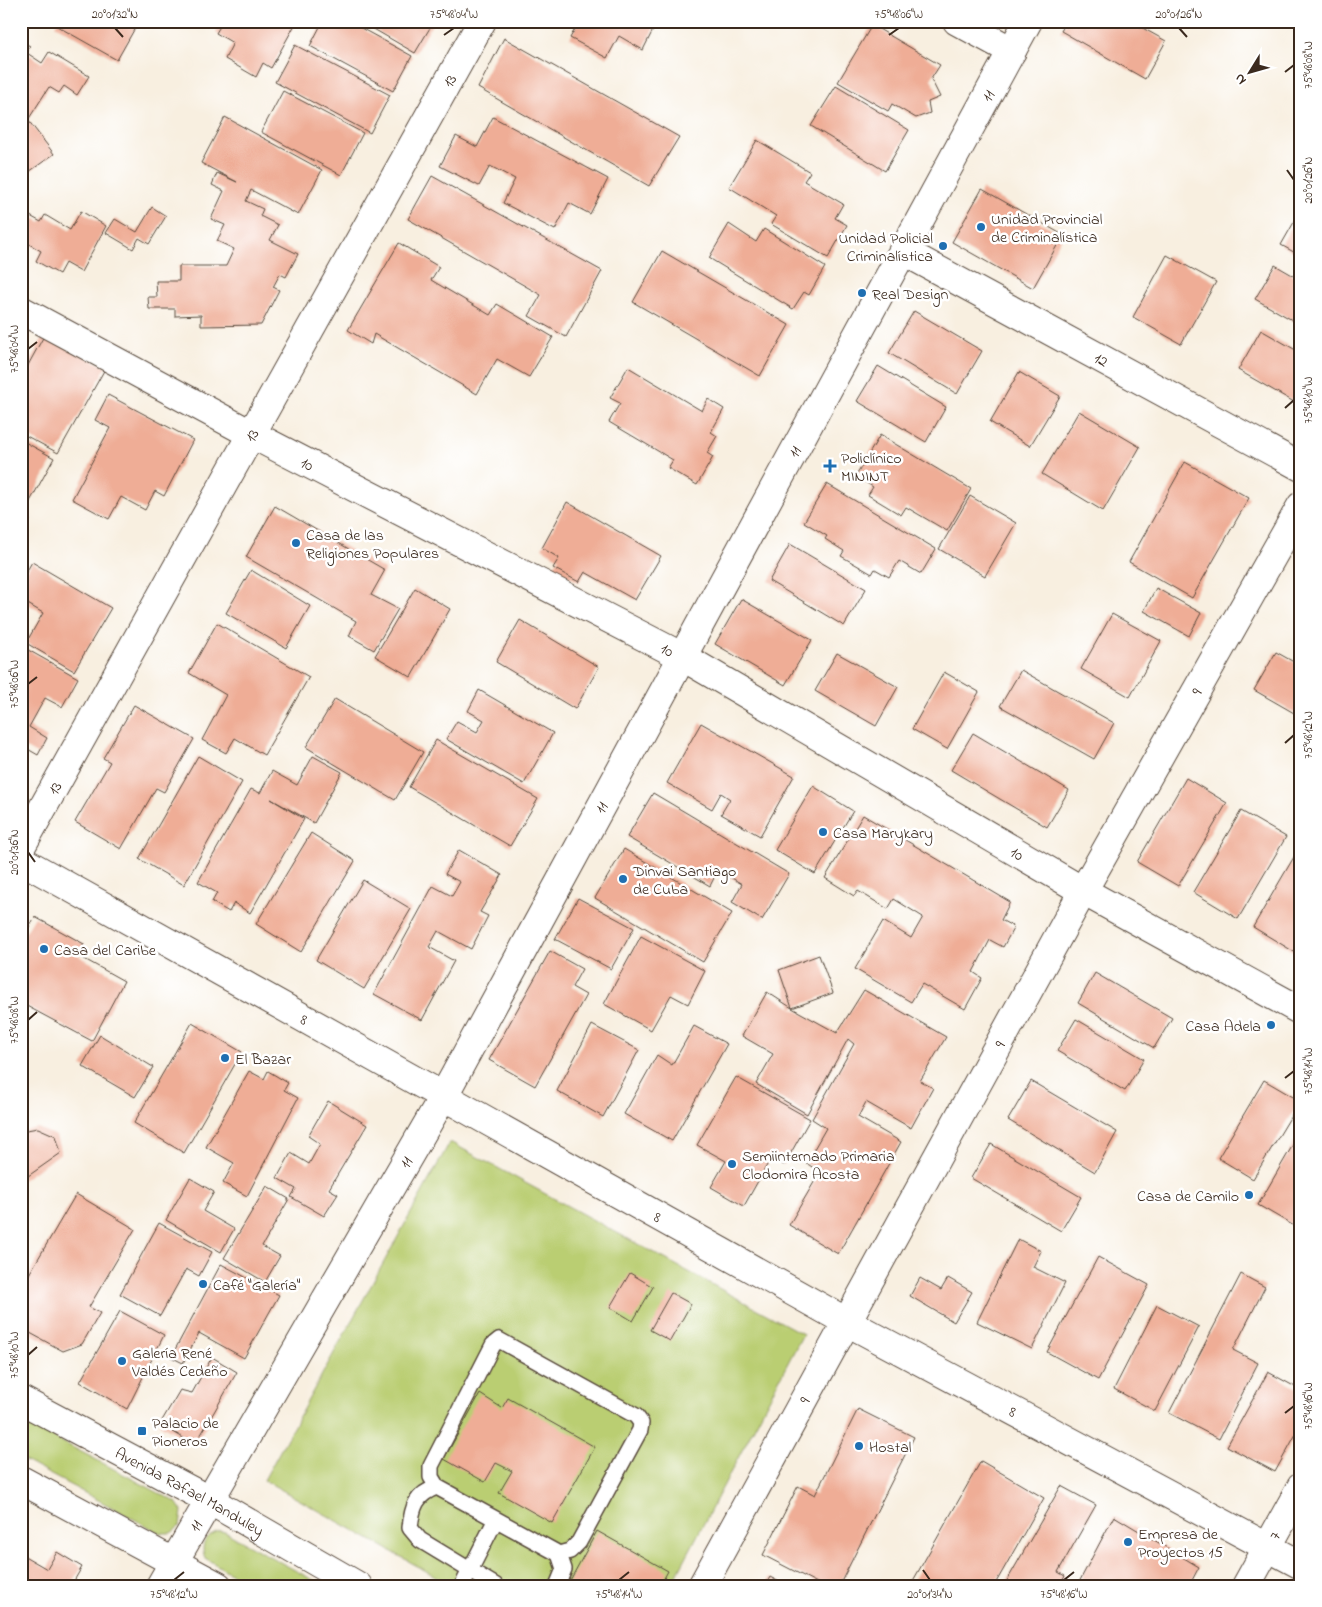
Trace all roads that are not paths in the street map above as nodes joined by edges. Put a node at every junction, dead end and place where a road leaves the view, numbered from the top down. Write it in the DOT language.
graph roads {
  1 [pos="482,21"];
  2 [pos="957,21"];
  3 [pos="1028,21"];
  4 [pos="1012,51"];
  5 [pos="903,251"];
  6 [pos="21,310"];
  7 [pos="251,434"];
  8 [pos="1301,467"];
  9 [pos="1301,506"];
  10 [pos="682,657"];
  11 [pos="21,847"];
  12 [pos="21,860"];
  13 [pos="1083,891"];
  14 [pos="1301,1011"];
  15 [pos="443,1097"];
  16 [pos="847,1322"];
  17 [pos="21,1400"];
  18 [pos="21,1480"];
  19 [pos="1301,1486"];
  20 [pos="437,1487"];
  21 [pos="209,1500"];
  22 [pos="495,1520"];
  23 [pos="1268,1546"];
  24 [pos="559,1554"];
  25 [pos="173,1562"];
  26 [pos="1301,1564"];
  27 [pos="470,1572"];
  28 [pos="160,1586"];
  29 [pos="218,1586"];
  30 [pos="358,1586"];
  31 [pos="462,1586"];
  32 [pos="496,1586"];
  33 [pos="557,1586"];
  34 [pos="702,1586"];
  35 [pos="1246,1586"];
  1 -- 7 [label="street, 13"];
  2 -- 4 [label="street"];
  3 -- 4 [label="street, 11"];
  4 -- 5 [label="street, 11"];
  5 -- 8 [label="street, 12"];
  5 -- 10 [label="street, 11"];
  6 -- 7 [label="street, 10"];
  7 -- 10 [label="street, 10"];
  7 -- 11 [label="street, 13"];
  9 -- 13 [label="street, 9"];
  10 -- 13 [label="street, 10"];
  10 -- 15 [label="street, 11"];
  12 -- 15 [label="street, 8"];
  13 -- 14 [label="street, 10"];
  13 -- 16 [label="street, 9"];
  15 -- 16 [label="street, 8"];
  15 -- 21 [label="street, 11"];
  16 -- 23 [label="street, 8"];
  16 -- 34 [label="street, 9"];
  17 -- 21 [label="street, Avenida Rafael Manduley"];
  18 -- 25 [label="street"];
  19 -- 23 [label="street, 7"];
  20 -- 22 [label="lane"];
  20 -- 24 [label="lane"];
  20 -- 27 [label="lane"];
  21 -- 25 [label="street, 11"];
  21 -- 30 [label="street, Avenida Rafael Manduley"];
  22 -- 24 [label="lane"];
  22 -- 27 [label="lane"];
  23 -- 26 [label="street, 8"];
  23 -- 35 [label="street, 7"];
  24 -- 33 [label="lane"];
  25 -- 28 [label="street, 11"];
  25 -- 29 [label="street"];
  27 -- 31 [label="lane"];
  27 -- 32 [label="lane"];
}
